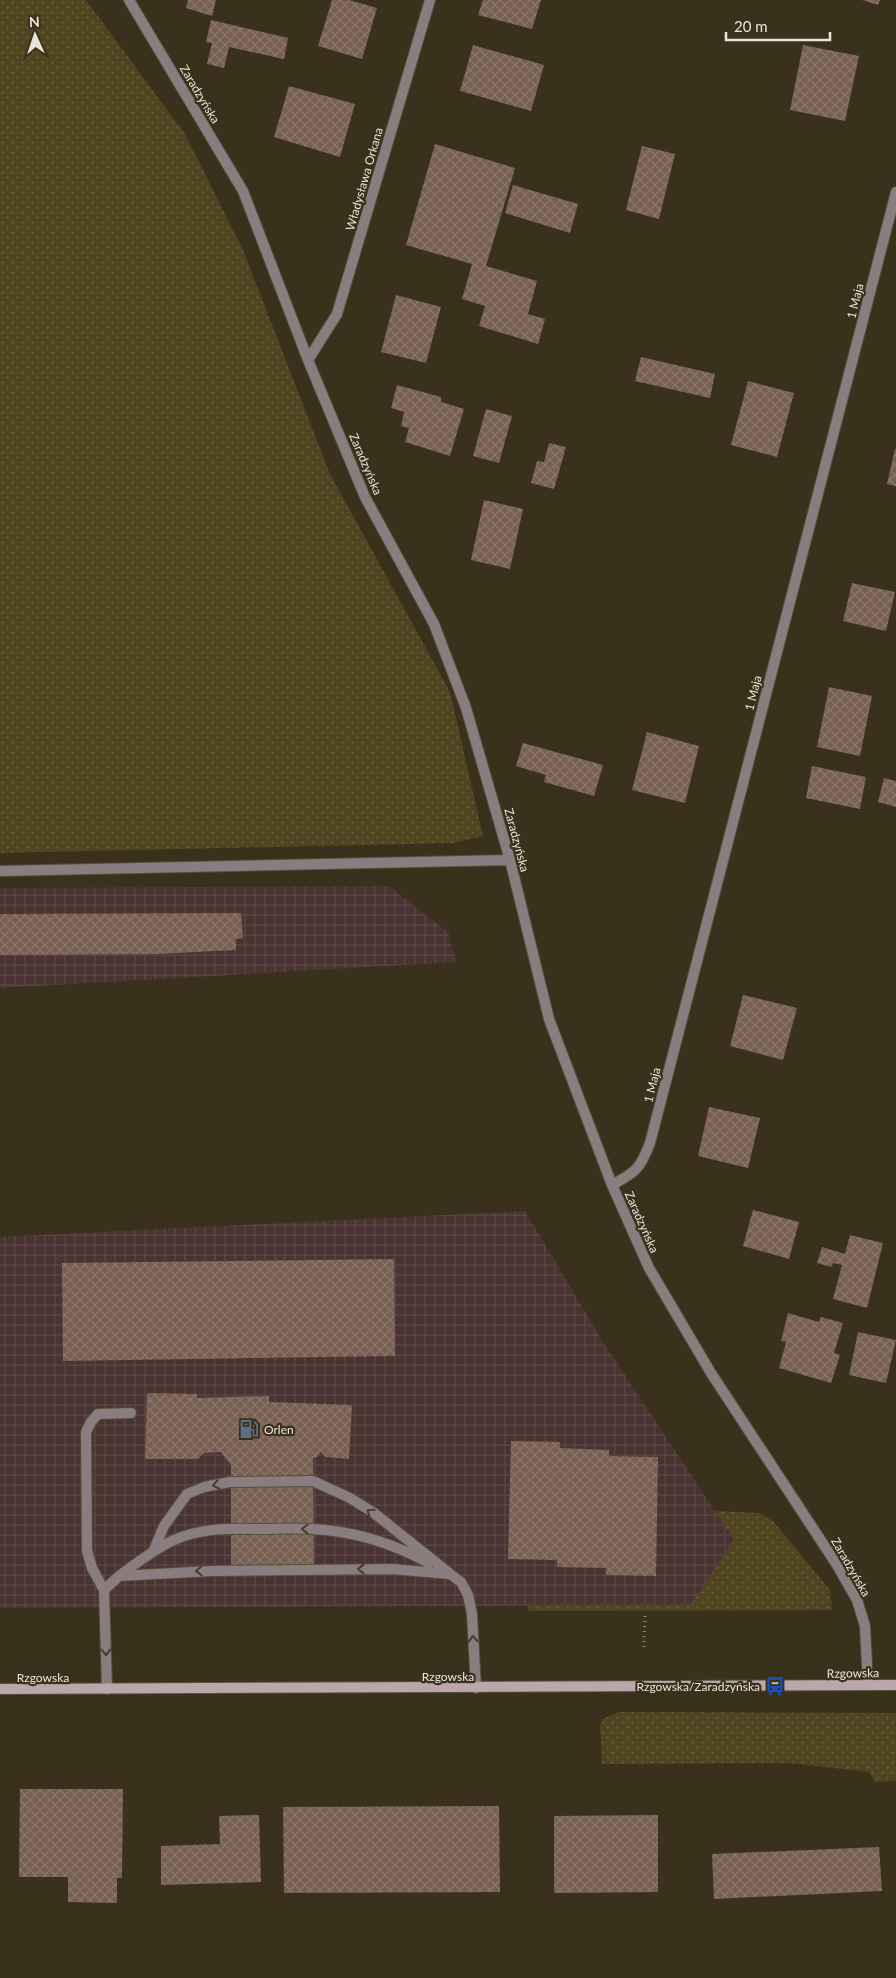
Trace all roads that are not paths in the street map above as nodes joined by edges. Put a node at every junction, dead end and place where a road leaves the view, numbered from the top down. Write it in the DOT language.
graph roads {
  1 [pos="128,0"];
  2 [pos="430,0"];
  3 [pos="896,192"];
  4 [pos="308,360"];
  5 [pos="510,860"];
  6 [pos="0,871"];
  7 [pos="612,1185"];
  8 [pos="131,1413"];
  9 [pos="153,1552"];
  10 [pos="450,1574"];
  11 [pos="119,1576"];
  12 [pos="104,1590"];
  13 [pos="868,1685"];
  14 [pos="896,1685"];
  15 [pos="476,1688"];
  16 [pos="0,1689"];
  17 [pos="107,1689"];
  1 -- 4 [label="street, Zaradzyńska"];
  2 -- 4 [label="street, Władysława Orkana"];
  3 -- 7 [label="street, 1 Maja"];
  4 -- 5 [label="street, Zaradzyńska"];
  5 -- 6 [label="street"];
  5 -- 7 [label="street, Zaradzyńska"];
  7 -- 13 [label="street, Zaradzyńska"];
  8 -- 12 [label="street"];
  10 -- 9 [label="street, one-way"];
  10 -- 9 [label="street, one-way"];
  9 -- 11 [label="street"];
  10 -- 11 [label="street, one-way"];
  15 -- 10 [label="street, one-way"];
  11 -- 12 [label="street"];
  12 -- 17 [label="street, one-way"];
  13 -- 14 [label="main road, Rzgowska"];
  13 -- 15 [label="main road, Rzgowska"];
  15 -- 17 [label="main road, Rzgowska"];
  16 -- 17 [label="main road, Rzgowska"];
}
